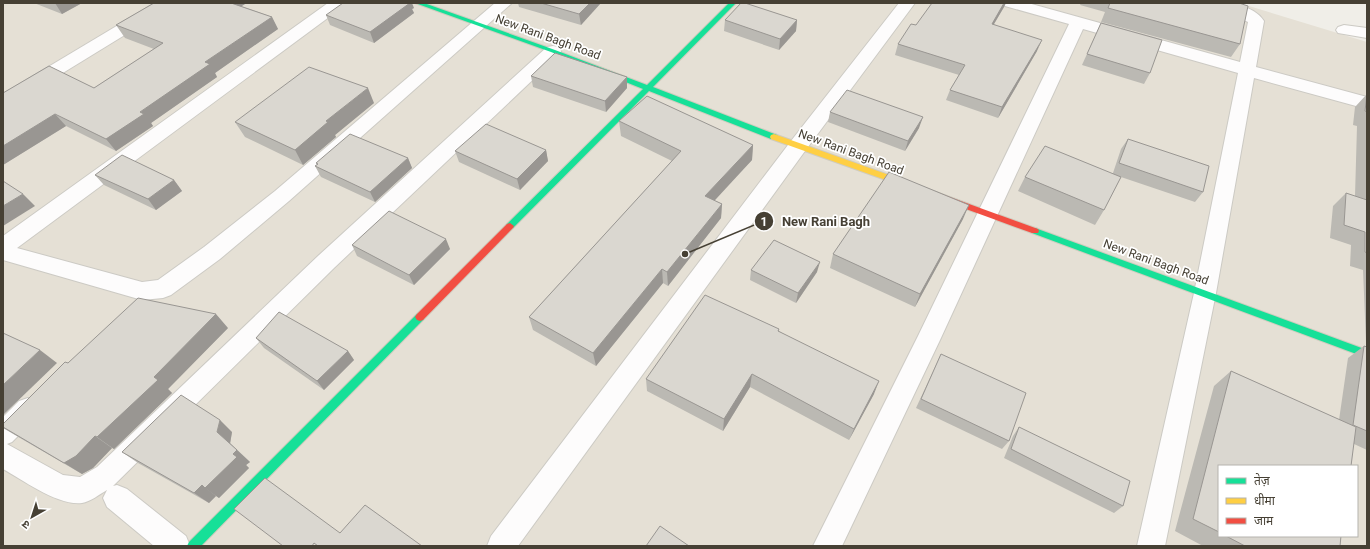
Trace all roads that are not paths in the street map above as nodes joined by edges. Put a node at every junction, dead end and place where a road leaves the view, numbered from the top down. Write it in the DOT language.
graph roads {
  1 [pos="166,3"];
  2 [pos="338,3"];
  3 [pos="418,3"];
  4 [pos="504,3"];
  5 [pos="733,3"];
  6 [pos="907,3"];
  7 [pos="1011,3"];
  8 [pos="1207,3"];
  9 [pos="1078,22"];
  10 [pos="479,24"];
  11 [pos="1344,30"];
  12 [pos="1367,33"];
  13 [pos="553,51"];
  14 [pos="1246,70"];
  15 [pos="648,87"];
  16 [pos="3,102"];
  17 [pos="1367,103"];
  18 [pos="798,146"];
  19 [pos="988,213"];
  20 [pos="3,247"];
  21 [pos="3,252"];
  22 [pos="1205,293"];
  23 [pos="1367,354"];
  24 [pos="43,395"];
  25 [pos="3,434"];
  26 [pos="3,455"];
  27 [pos="117,498"];
  28 [pos="176,546"];
  29 [pos="193,546"];
  30 [pos="502,546"];
  31 [pos="827,546"];
  32 [pos="1150,546"];
  1 -- 16 [label="street"];
  2 -- 20 [label="street"];
  3 -- 10 [label="street, New Rani Bagh Road"];
  4 -- 10 [label="street"];
  5 -- 15 [label="street"];
  6 -- 18 [label="street"];
  7 -- 9 [label="street"];
  8 -- 14 [label="street"];
  9 -- 14 [label="street"];
  9 -- 19 [label="street"];
  10 -- 13 [label="street, New Rani Bagh Road"];
  10 -- 21 [label="street"];
  11 -- 12 [label="street"];
  13 -- 15 [label="street, New Rani Bagh Road"];
  13 -- 26 [label="street"];
  14 -- 17 [label="street"];
  14 -- 22 [label="street"];
  15 -- 18 [label="street, New Rani Bagh Road"];
  15 -- 29 [label="street"];
  18 -- 19 [label="street, New Rani Bagh Road"];
  18 -- 30 [label="street"];
  19 -- 22 [label="street, New Rani Bagh Road"];
  19 -- 31 [label="street"];
  22 -- 23 [label="street, New Rani Bagh Road"];
  22 -- 32 [label="street"];
  24 -- 25 [label="street"];
  27 -- 28 [label="street"];
}
